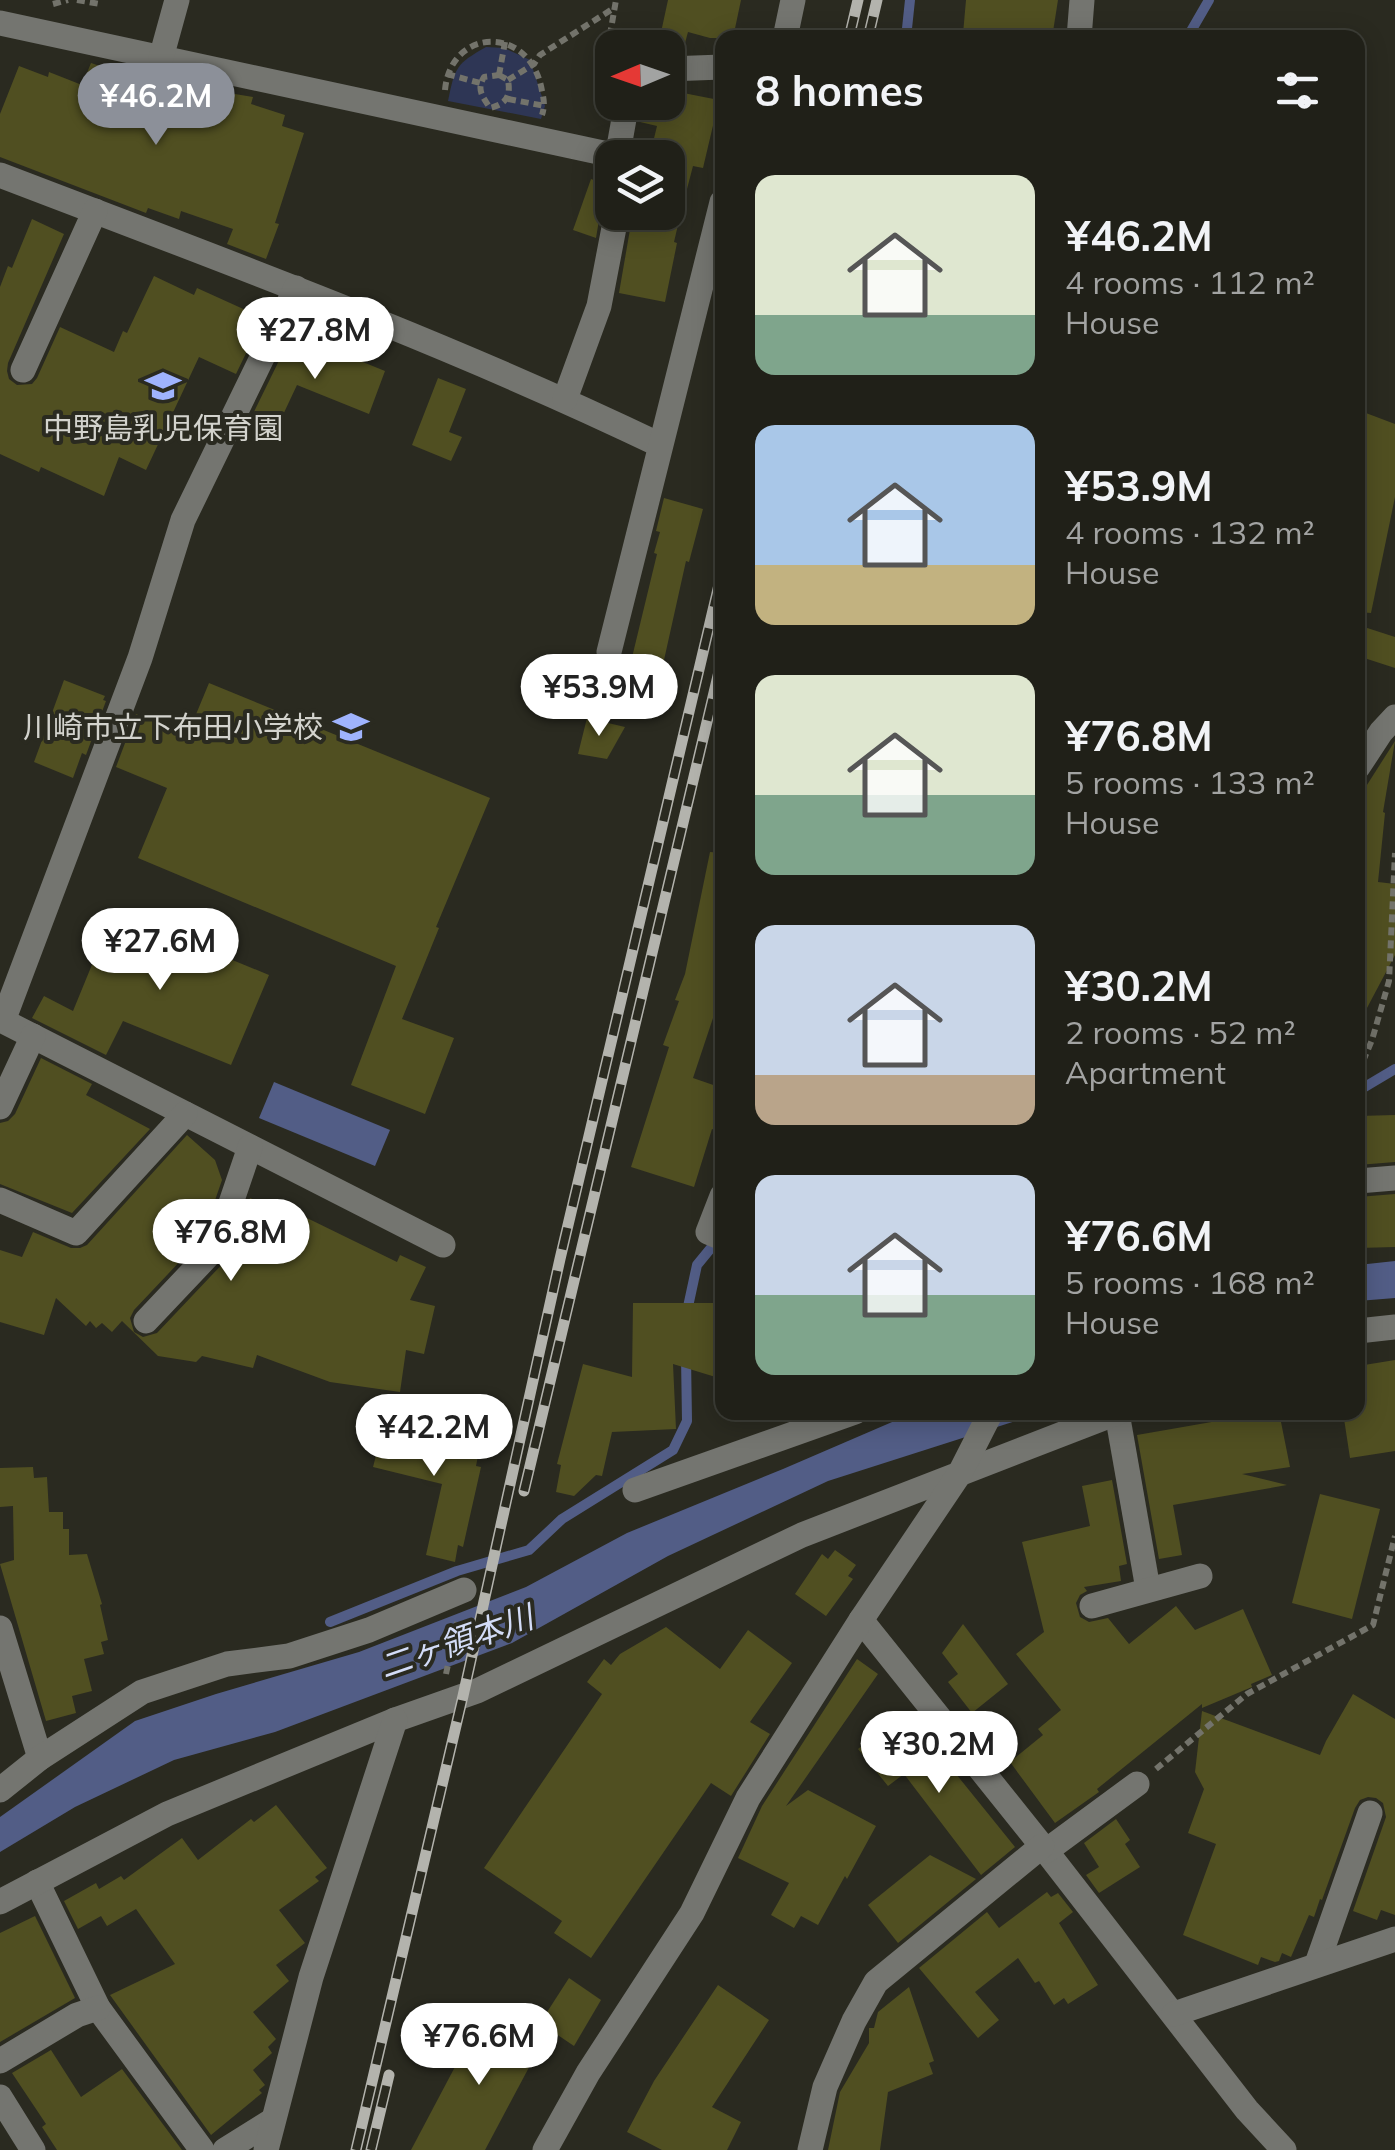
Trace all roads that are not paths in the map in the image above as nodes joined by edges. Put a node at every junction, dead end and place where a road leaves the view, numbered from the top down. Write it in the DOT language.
graph roads {
  1 [pos="177,0"];
  2 [pos="793,0"];
  3 [pos="1082,0"];
  4 [pos="0,23"];
  5 [pos="787,30"];
  6 [pos="1080,30"];
  7 [pos="161,58"];
  8 [pos="715,67"];
  9 [pos="685,68"];
  10 [pos="595,152"];
  11 [pos="0,176"];
  12 [pos="95,212"];
  13 [pos="715,229"];
  14 [pos="614,230"];
  15 [pos="296,288"];
  16 [pos="24,370"];
  17 [pos="565,399"];
  18 [pos="660,445"];
  19 [pos="609,652"];
  20 [pos="1378,723"];
  21 [pos="1365,752"];
  22 [pos="34,1036"];
  23 [pos="0,1107"];
  24 [pos="184,1114"];
  25 [pos="250,1147"];
  26 [pos="1395,1178"];
  27 [pos="1365,1180"];
  28 [pos="0,1200"];
  29 [pos="715,1214"];
  30 [pos="715,1235"];
  31 [pos="443,1245"];
  32 [pos="146,1321"];
  33 [pos="1395,1328"];
  34 [pos="1365,1330"];
  35 [pos="832,1420"];
  36 [pos="987,1420"];
  37 [pos="1100,1420"];
  38 [pos="1119,1420"];
  39 [pos="960,1473"];
  40 [pos="635,1490"];
  41 [pos="1200,1576"];
  42 [pos="1148,1589"];
  43 [pos="464,1590"];
  44 [pos="1092,1606"];
  45 [pos="861,1620"];
  46 [pos="0,1628"];
  47 [pos="395,1720"];
  48 [pos="40,1758"];
  49 [pos="1138,1784"];
  50 [pos="0,1790"];
  51 [pos="1370,1813"];
  52 [pos="1044,1848"];
  53 [pos="37,1882"];
  54 [pos="0,1902"];
  55 [pos="1395,1939"];
  56 [pos="1317,1964"];
  57 [pos="98,2008"];
  58 [pos="1174,2014"];
  59 [pos="0,2060"];
  60 [pos="0,2097"];
  61 [pos="273,2120"];
  62 [pos="33,2150"];
  63 [pos="202,2150"];
  64 [pos="225,2150"];
  65 [pos="266,2150"];
  66 [pos="546,2150"];
  67 [pos="810,2150"];
  68 [pos="1284,2150"];
  1 -- 7 [label="street"];
  2 -- 5 [label="street"];
  3 -- 6 [label="street"];
  4 -- 7 [label="street"];
  7 -- 10 [label="street"];
  8 -- 9 [label="street"];
  11 -- 12 [label="street"];
  12 -- 15 [label="street"];
  12 -- 16 [label="street"];
  13 -- 18 [label="street"];
  14 -- 17 [label="street"];
  15 -- 17 [label="street"];
  15 -- 22 [label="street"];
  17 -- 18 [label="street"];
  18 -- 19 [label="street"];
  20 -- 21 [label="street"];
  22 -- 23 [label="street"];
  22 -- 24 [label="street"];
  24 -- 25 [label="street"];
  24 -- 28 [label="street"];
  25 -- 31 [label="street"];
  25 -- 32 [label="street"];
  26 -- 27 [label="street"];
  29 -- 30 [label="street"];
  33 -- 34 [label="street"];
  35 -- 40 [label="street"];
  36 -- 39 [label="street"];
  37 -- 39 [label="street"];
  38 -- 42 [label="street"];
  39 -- 45 [label="street"];
  39 -- 47 [label="street"];
  41 -- 42 [label="street"];
  42 -- 44 [label="street"];
  43 -- 48 [label="street"];
  45 -- 52 [label="street"];
  45 -- 66 [label="street"];
  46 -- 48 [label="street"];
  47 -- 53 [label="street"];
  47 -- 61 [label="street"];
  48 -- 50 [label="street"];
  49 -- 52 [label="street"];
  51 -- 56 [label="street"];
  52 -- 58 [label="street"];
  52 -- 67 [label="street"];
  53 -- 54 [label="street"];
  53 -- 57 [label="street"];
  55 -- 56 [label="street"];
  56 -- 58 [label="street"];
  57 -- 59 [label="street"];
  57 -- 63 [label="street"];
  58 -- 68 [label="street"];
  60 -- 62 [label="street"];
  61 -- 64 [label="street"];
  61 -- 65 [label="street"];
}
